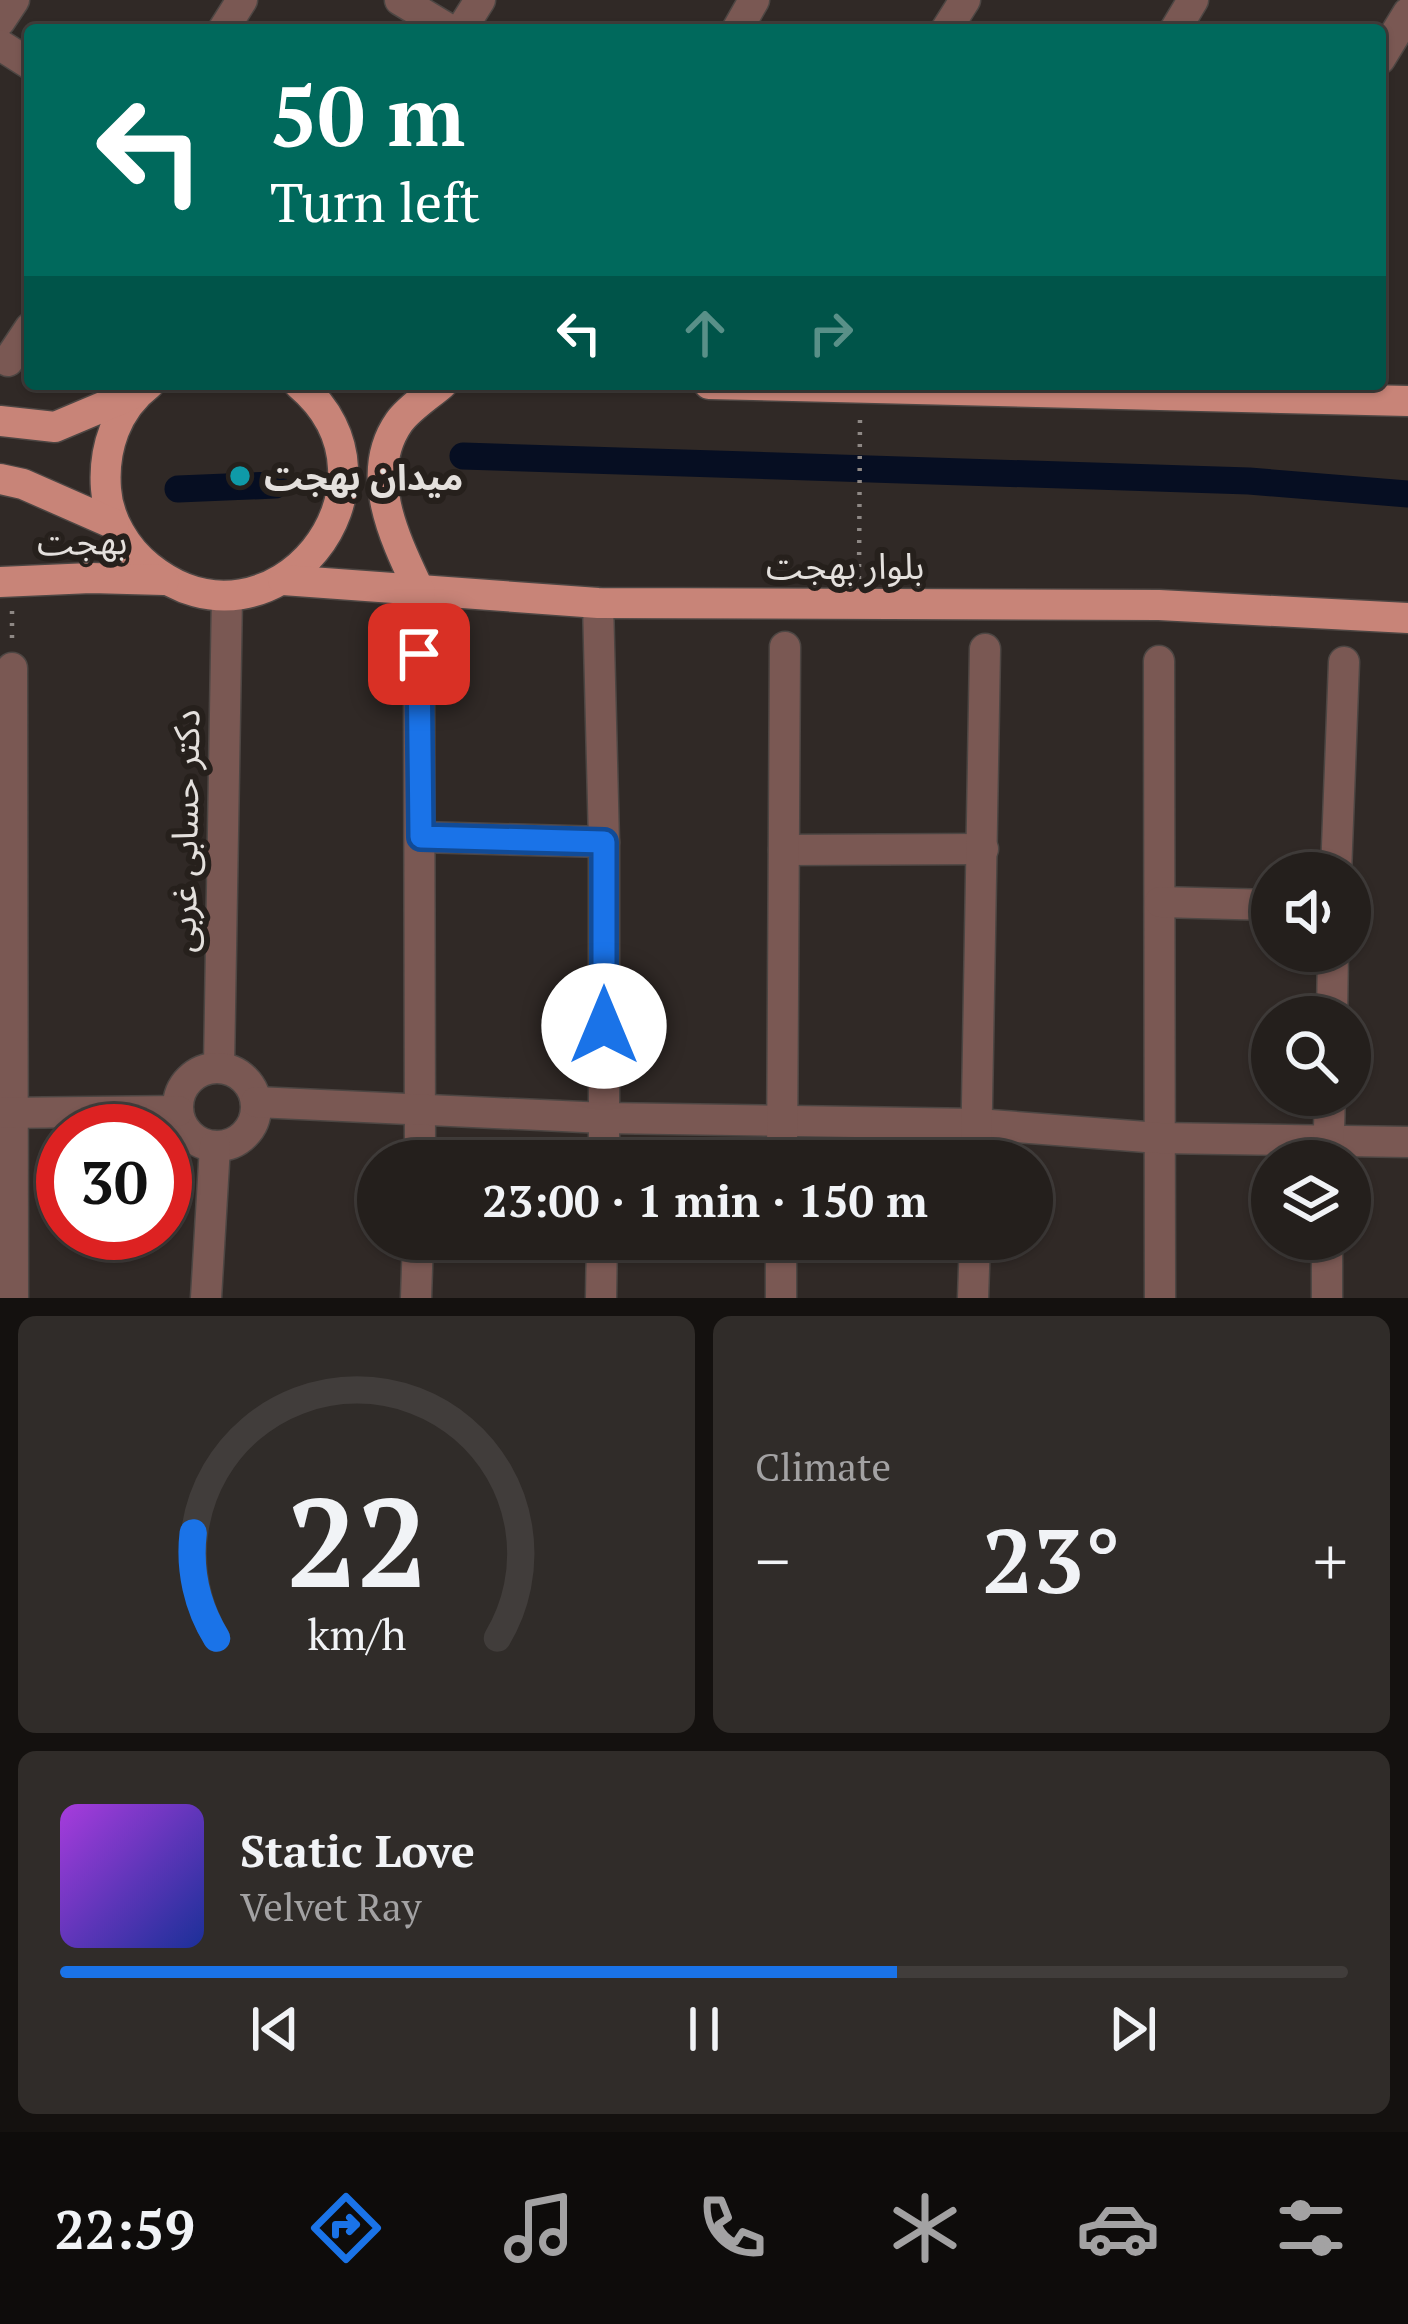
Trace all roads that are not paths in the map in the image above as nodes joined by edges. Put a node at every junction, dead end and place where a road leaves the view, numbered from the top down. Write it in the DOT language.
graph roads {
  1 [pos="14,0"];
  2 [pos="400,0"];
  3 [pos="1408,13"];
  4 [pos="0,21"];
  5 [pos="440,24"];
  6 [pos="1390,60"];
  7 [pos="24,337"];
  8 [pos="8,362"];
  9 [pos="139,390"];
  10 [pos="141,390"];
  11 [pos="306,390"];
  12 [pos="435,390"];
  13 [pos="1097,390"];
  14 [pos="1408,401"];
  15 [pos="0,421"];
  16 [pos="0,479"];
  17 [pos="115,524"];
  18 [pos="164,580"];
  19 [pos="283,580"];
  20 [pos="6,582"];
  21 [pos="420,592"];
  22 [pos="227,596"];
  23 [pos="598,603"];
  24 [pos="1408,618"];
  25 [pos="785,647"];
  26 [pos="986,649"];
  27 [pos="419,654"];
  28 [pos="1159,661"];
  29 [pos="1343,662"];
  30 [pos="12,668"];
  31 [pos="6,741"];
  32 [pos="421,837"];
  33 [pos="604,842"];
  34 [pos="982,849"];
  35 [pos="784,850"];
  36 [pos="1337,852"];
  37 [pos="1160,902"];
  38 [pos="1251,904"];
  39 [pos="219,1067"];
  40 [pos="256,1102"];
  41 [pos="180,1104"];
  42 [pos="421,1110"];
  43 [pos="6,1113"];
  44 [pos="36,1113"];
  45 [pos="604,1118"];
  46 [pos="782,1121"];
  47 [pos="977,1124"];
  48 [pos="192,1137"];
  49 [pos="1159,1138"];
  50 [pos="420,1140"];
  51 [pos="604,1140"];
  52 [pos="782,1140"];
  53 [pos="977,1140"];
  54 [pos="1408,1142"];
  55 [pos="1251,1145"];
  56 [pos="215,1146"];
  57 [pos="1371,1146"];
  58 [pos="417,1260"];
  59 [pos="602,1260"];
  60 [pos="781,1260"];
  61 [pos="975,1260"];
  62 [pos="1328,1260"];
  63 [pos="13,1298"];
  64 [pos="206,1298"];
  65 [pos="416,1298"];
  66 [pos="601,1298"];
  67 [pos="781,1298"];
  68 [pos="974,1298"];
  69 [pos="1160,1298"];
  70 [pos="1327,1298"];
  1 -- 4 [label="street"];
  2 -- 5 [label="street"];
  3 -- 6 [label="street"];
  7 -- 8 [label="street"];
  9 -- 15 [label="main road"];
  10 -- 17 [label="main road"];
  11 -- 19 [label="main road"];
  12 -- 21 [label="main road"];
  13 -- 14 [label="main road"];
  16 -- 17 [label="main road"];
  17 -- 18 [label="main road"];
  18 -- 20 [label="main road, بهجت"];
  18 -- 22 [label="main road, بهجت"];
  19 -- 21 [label="main road, بلوار بهجت"];
  19 -- 22 [label="main road"];
  21 -- 23 [label="main road, بلوار بهجت"];
  22 -- 39 [label="street, دکتر حسابی غربی"];
  23 -- 24 [label="main road, بلوار بهجت"];
  23 -- 33 [label="street"];
  25 -- 35 [label="street"];
  26 -- 34 [label="street"];
  27 -- 32 [label="street"];
  28 -- 37 [label="street"];
  29 -- 36 [label="street"];
  30 -- 31 [label="street"];
  31 -- 43 [label="street"];
  32 -- 33 [label="street"];
  32 -- 42 [label="street"];
  33 -- 45 [label="street"];
  34 -- 35 [label="street"];
  34 -- 47 [label="street"];
  35 -- 46 [label="street"];
  37 -- 38 [label="street"];
  37 -- 49 [label="street"];
  39 -- 40 [label="street"];
  39 -- 41 [label="street"];
  40 -- 42 [label="street"];
  40 -- 56 [label="street"];
  42 -- 45 [label="street"];
  42 -- 50 [label="street"];
  43 -- 44 [label="street"];
  43 -- 63 [label="street"];
  45 -- 46 [label="street"];
  45 -- 51 [label="street"];
  46 -- 47 [label="street"];
  46 -- 52 [label="street"];
  47 -- 49 [label="street"];
  47 -- 53 [label="street"];
  48 -- 56 [label="street"];
  49 -- 55 [label="street"];
  49 -- 69 [label="street"];
  54 -- 57 [label="street"];
  56 -- 64 [label="street"];
  58 -- 65 [label="street"];
  59 -- 66 [label="street"];
  60 -- 67 [label="street"];
  61 -- 68 [label="street"];
  62 -- 70 [label="street"];
}
